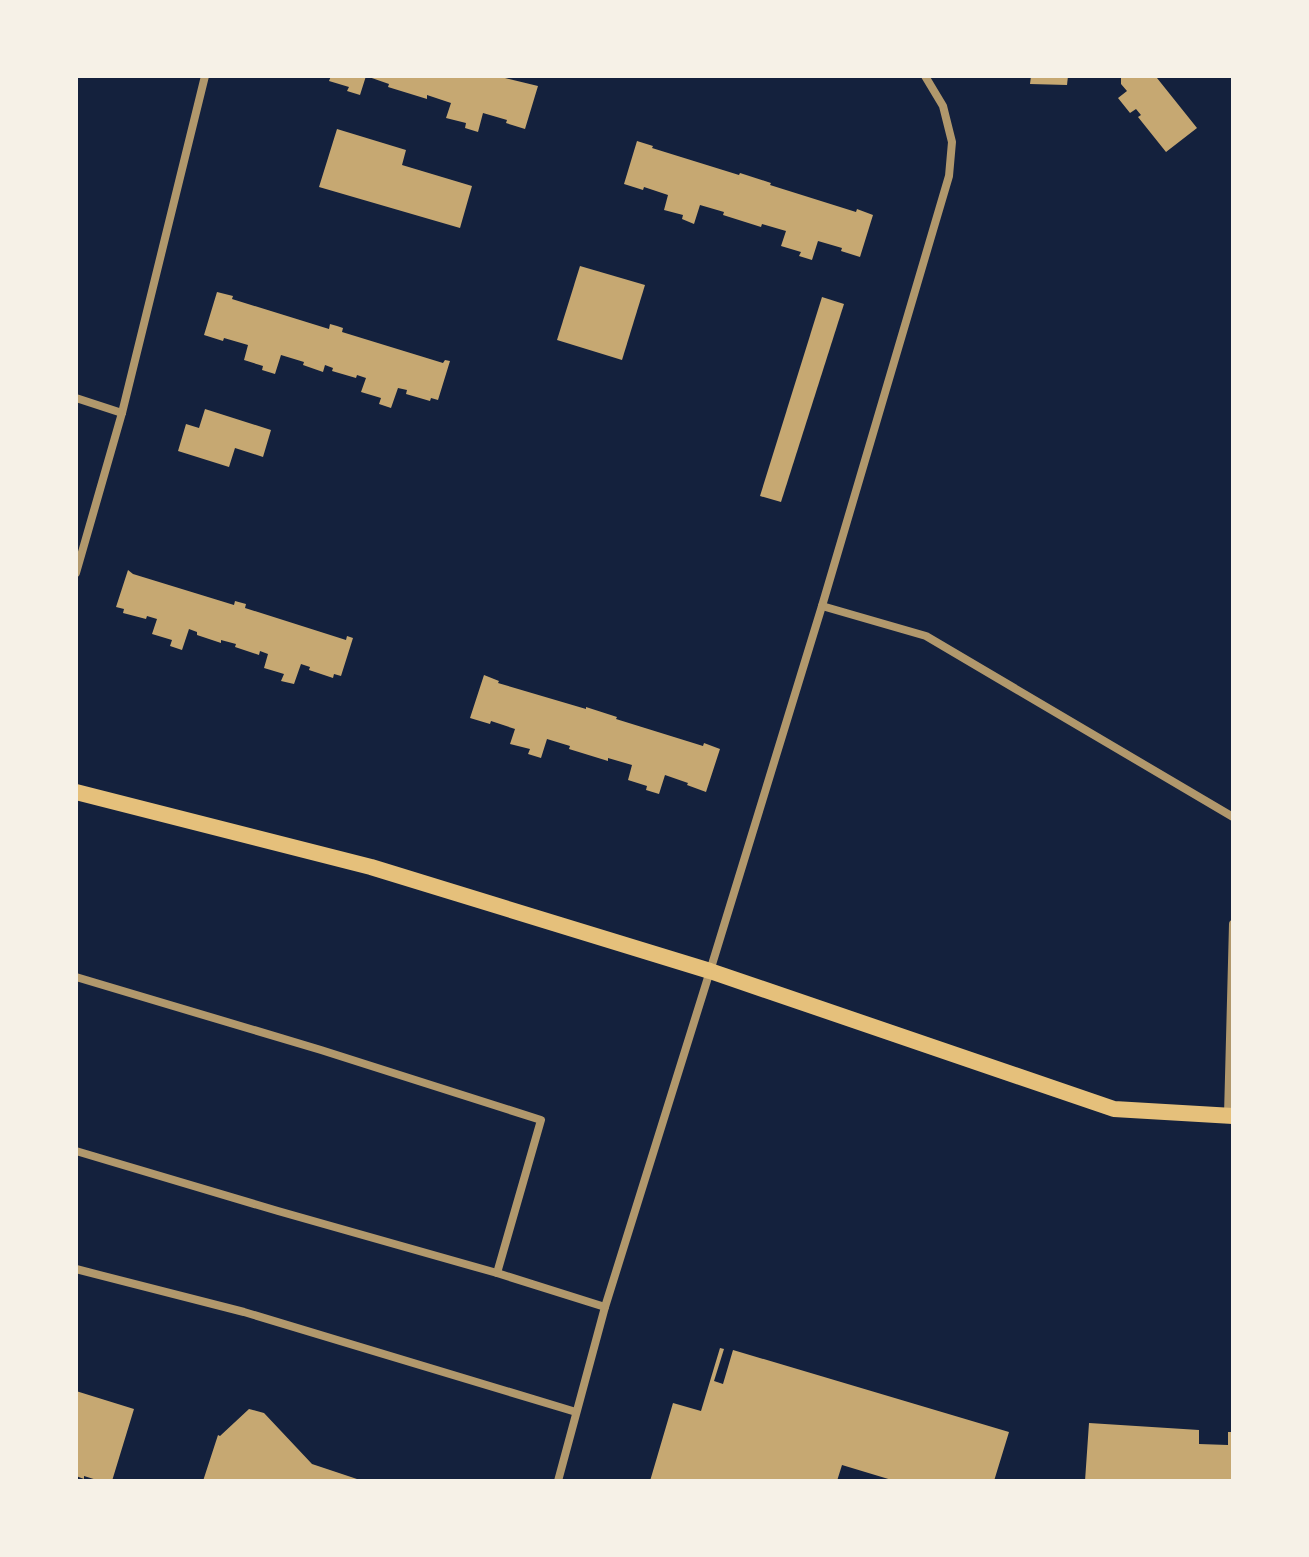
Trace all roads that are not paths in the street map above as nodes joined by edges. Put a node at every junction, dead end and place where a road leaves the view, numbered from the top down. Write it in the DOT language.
graph roads {
  1 [pos="205,76"];
  2 [pos="925,76"];
  3 [pos="76,398"];
  4 [pos="122,413"];
  5 [pos="76,573"];
  6 [pos="822,606"];
  7 [pos="76,792"];
  8 [pos="1233,817"];
  9 [pos="1233,924"];
  10 [pos="710,971"];
  11 [pos="76,977"];
  12 [pos="1231,1116"];
  13 [pos="76,1151"];
  14 [pos="76,1269"];
  15 [pos="497,1273"];
  16 [pos="605,1307"];
  17 [pos="576,1412"];
  18 [pos="558,1481"];
  1 -- 4 [label="street"];
  2 -- 6 [label="street"];
  3 -- 4 [label="street"];
  4 -- 5 [label="street"];
  6 -- 8 [label="street"];
  6 -- 10 [label="street"];
  7 -- 10 [label="main road"];
  9 -- 12 [label="street"];
  10 -- 12 [label="main road"];
  10 -- 16 [label="street"];
  11 -- 15 [label="street"];
  13 -- 15 [label="street"];
  14 -- 17 [label="street"];
  15 -- 16 [label="street"];
  16 -- 17 [label="street"];
  17 -- 18 [label="street"];
}
